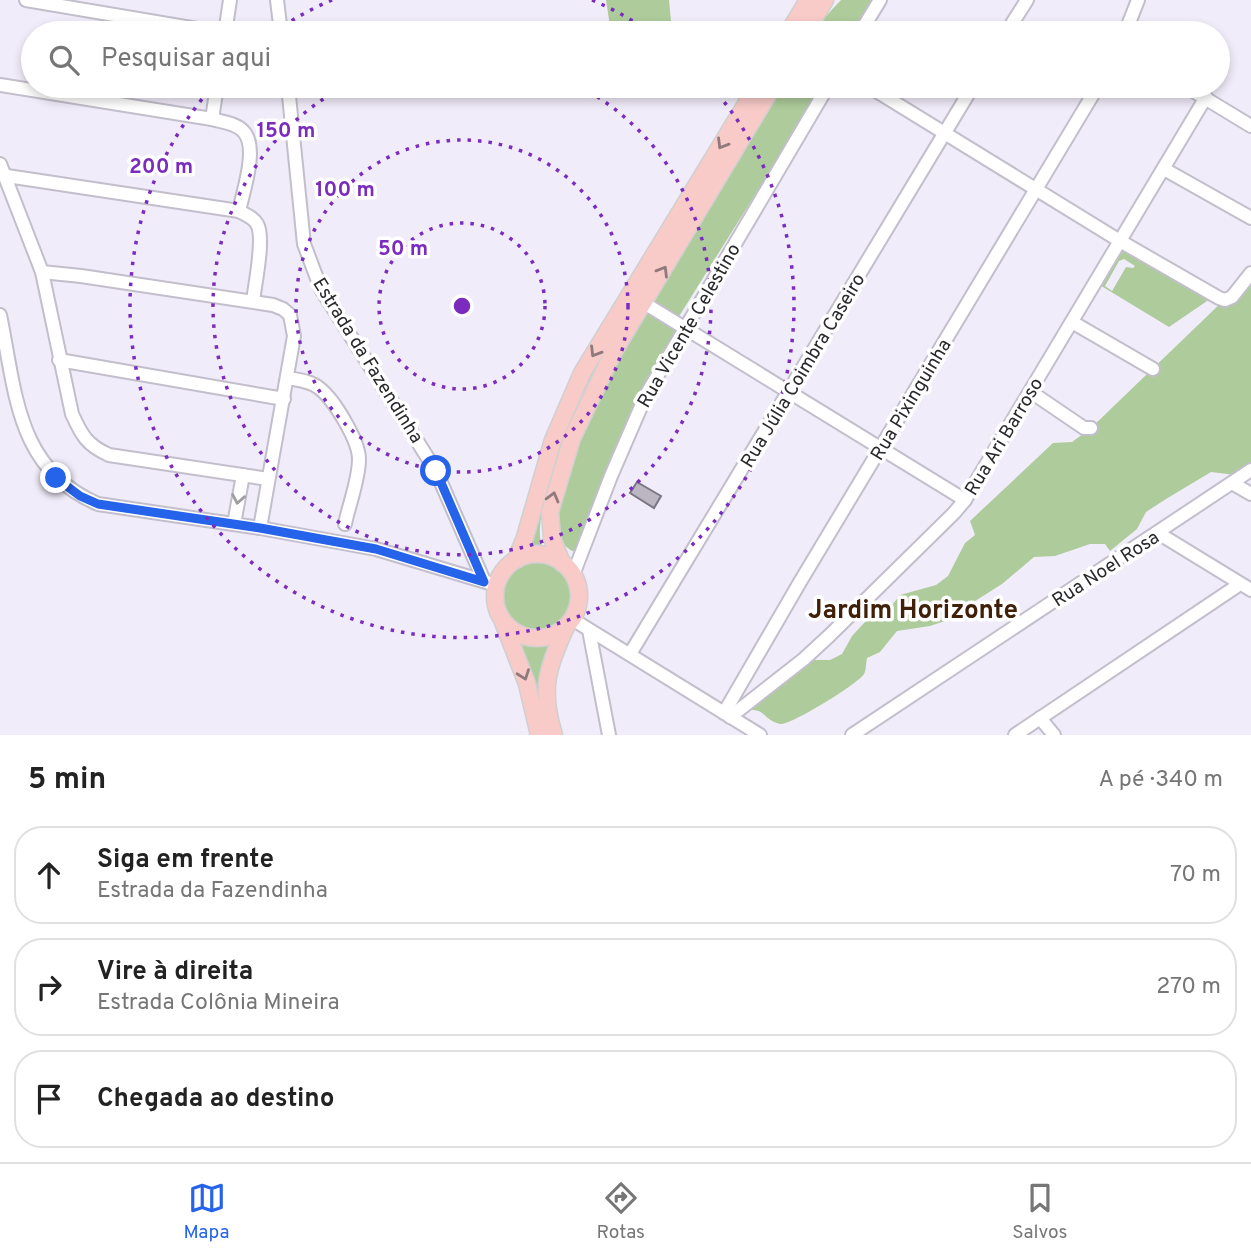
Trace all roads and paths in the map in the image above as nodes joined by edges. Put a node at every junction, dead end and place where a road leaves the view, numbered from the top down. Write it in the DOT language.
graph roads {
  1 [pos="26,0"];
  2 [pos="230,0"];
  3 [pos="277,0"];
  4 [pos="808,0"];
  5 [pos="825,0"];
  6 [pos="880,0"];
  7 [pos="1027,0"];
  8 [pos="1138,0"];
  9 [pos="151,21"];
  10 [pos="226,21"];
  11 [pos="280,21"];
  12 [pos="796,21"];
  13 [pos="812,21"];
  14 [pos="867,21"];
  15 [pos="1014,21"];
  16 [pos="1130,21"];
  17 [pos="0,85"];
  18 [pos="21,88"];
  19 [pos="81,98"];
  20 [pos="215,98"];
  21 [pos="289,98"];
  22 [pos="750,98"];
  23 [pos="766,98"];
  24 [pos="821,98"];
  25 [pos="887,98"];
  26 [pos="966,98"];
  27 [pos="1091,98"];
  28 [pos="1205,98"];
  29 [pos="1208,98"];
  30 [pos="212,119"];
  31 [pos="1251,126"];
  32 [pos="944,133"];
  33 [pos="0,164"];
  34 [pos="1164,169"];
  35 [pos="7,176"];
  36 [pos="1036,189"];
  37 [pos="239,211"];
  38 [pos="1251,218"];
  39 [pos="1120,241"];
  40 [pos="42,272"];
  41 [pos="1251,273"];
  42 [pos="253,301"];
  43 [pos="644,303"];
  44 [pos="0,315"];
  45 [pos="1072,322"];
  46 [pos="684,328"];
  47 [pos="59,360"];
  48 [pos="1153,369"];
  49 [pos="288,378"];
  50 [pos="789,393"];
  51 [pos="1031,393"];
  52 [pos="284,400"];
  53 [pos="1091,428"];
  54 [pos="881,448"];
  55 [pos="1251,470"];
  56 [pos="243,475"];
  57 [pos="268,479"];
  58 [pos="1232,483"];
  59 [pos="1251,494"];
  60 [pos="965,500"];
  61 [pos="234,524"];
  62 [pos="345,524"];
  63 [pos="260,528"];
  64 [pos="1158,533"];
  65 [pos="516,560"];
  66 [pos="562,563"];
  67 [pos="573,576"];
  68 [pos="490,583"];
  69 [pos="1246,587"];
  70 [pos="500,617"];
  71 [pos="569,623"];
  72 [pos="589,630"];
  73 [pos="630,654"];
  74 [pos="727,715"];
  75 [pos="1040,718"];
  76 [pos="539,735"];
  77 [pos="554,735"];
  78 [pos="609,735"];
  79 [pos="760,735"];
  80 [pos="852,735"];
  81 [pos="1015,735"];
  82 [pos="1054,735"];
  1 -- 9 [label="street"];
  2 -- 10 [label="street"];
  3 -- 11 [label="street"];
  4 -- 12 [label="main road"];
  5 -- 13 [label="main road"];
  6 -- 14 [label="street"];
  7 -- 15 [label="street"];
  8 -- 16 [label="street"];
  17 -- 18 [label="street"];
  19 -- 30 [label="street"];
  20 -- 30 [label="street"];
  21 -- 68 [label="street, Estrada da Fazendinha"];
  22 -- 65 [label="main road, one-way"];
  43 -- 23 [label="main road, one-way"];
  24 -- 46 [label="street, Rua Vicente Celestino"];
  25 -- 32 [label="street"];
  26 -- 32 [label="street, Rua Júlia Coimbra Caseiro"];
  27 -- 36 [label="street, Rua Pixinguinha"];
  28 -- 34 [label="street, Rua Ari Barroso"];
  29 -- 31 [label="street"];
  30 -- 37 [label="street"];
  32 -- 36 [label="street"];
  32 -- 50 [label="street, Rua Júlia Coimbra Caseiro"];
  33 -- 35 [label="street"];
  34 -- 38 [label="street"];
  34 -- 39 [label="street, Rua Ari Barroso"];
  35 -- 37 [label="street"];
  35 -- 40 [label="street"];
  36 -- 39 [label="street"];
  36 -- 54 [label="street, Rua Pixinguinha"];
  37 -- 42 [label="street"];
  39 -- 41 [label="street"];
  39 -- 45 [label="street, Rua Ari Barroso"];
  40 -- 42 [label="street"];
  40 -- 47 [label="street"];
  42 -- 49 [label="street"];
  43 -- 46 [label="street"];
  66 -- 43 [label="main road, one-way"];
  44 -- 61 [label="street"];
  45 -- 48 [label="street"];
  45 -- 51 [label="street, Rua Ari Barroso"];
  46 -- 50 [label="street"];
  46 -- 67 [label="street, Rua Vicente Celestino"];
  47 -- 52 [label="street"];
  47 -- 56 [label="street"];
  49 -- 52 [label="street"];
  49 -- 62 [label="street"];
  50 -- 54 [label="street"];
  50 -- 73 [label="street, Rua Júlia Coimbra Caseiro"];
  51 -- 53 [label="street"];
  51 -- 60 [label="street, Rua Ari Barroso"];
  52 -- 57 [label="street"];
  54 -- 60 [label="street"];
  54 -- 74 [label="street, Rua Pixinguinha"];
  55 -- 58 [label="street, Rua Noel Rosa"];
  56 -- 57 [label="street"];
  56 -- 61 [label="street, one-way"];
  57 -- 63 [label="street"];
  58 -- 59 [label="street"];
  58 -- 64 [label="street, Rua Noel Rosa"];
  60 -- 74 [label="street, Rua Ari Barroso"];
  61 -- 63 [label="street"];
  63 -- 68 [label="street"];
  64 -- 69 [label="street"];
  64 -- 80 [label="street, Rua Noel Rosa"];
  65 -- 66 [label="main road"];
  65 -- 68 [label="main road"];
  66 -- 67 [label="main road"];
  67 -- 71 [label="main road"];
  68 -- 70 [label="main road"];
  69 -- 75 [label="street"];
  70 -- 71 [label="main road"];
  70 -- 76 [label="main road, one-way"];
  71 -- 72 [label="street"];
  71 -- 77 [label="main road"];
  72 -- 73 [label="street"];
  72 -- 78 [label="street"];
  73 -- 74 [label="street"];
  74 -- 79 [label="street"];
  75 -- 81 [label="street"];
  75 -- 82 [label="street"];
}
